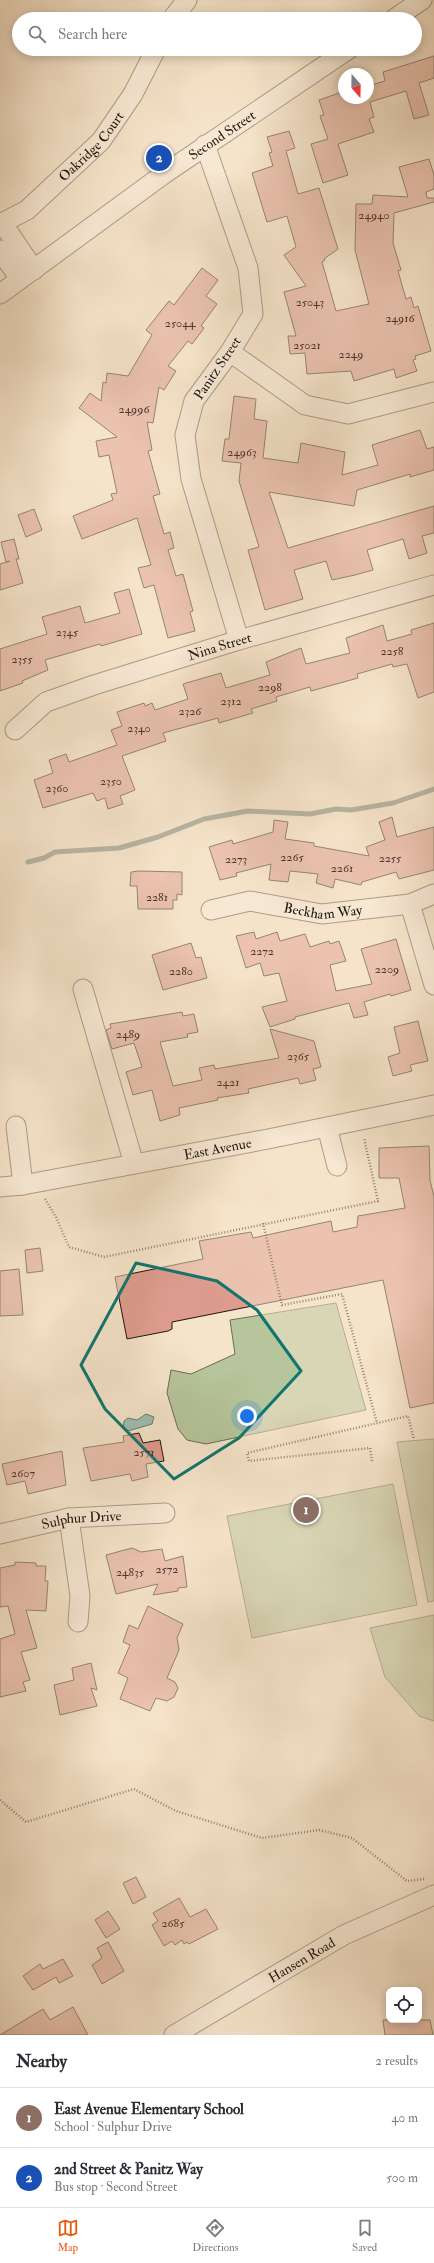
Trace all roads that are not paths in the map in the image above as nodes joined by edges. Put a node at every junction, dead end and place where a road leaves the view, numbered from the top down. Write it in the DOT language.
graph roads {
  1 [pos="187,0"];
  2 [pos="422,0"];
  3 [pos="178,12"];
  4 [pos="404,12"];
  5 [pos="153,56"];
  6 [pos="339,56"];
  7 [pos="205,146"];
  8 [pos="2,224"];
  9 [pos="0,250"];
  10 [pos="27,274"];
  11 [pos="0,294"];
  12 [pos="230,352"];
  13 [pos="434,392"];
  14 [pos="434,585"];
  15 [pos="239,640"];
  16 [pos="15,730"];
  17 [pos="434,894"];
  18 [pos="410,904"];
  19 [pos="212,910"];
  20 [pos="434,985"];
  21 [pos="83,989"];
  22 [pos="434,1105"];
  23 [pos="16,1126"];
  24 [pos="327,1127"];
  25 [pos="134,1164"];
  26 [pos="337,1166"];
  27 [pos="23,1185"];
  28 [pos="0,1187"];
  29 [pos="165,1513"];
  30 [pos="69,1518"];
  31 [pos="0,1534"];
  32 [pos="78,1622"];
  33 [pos="431,1887"];
  34 [pos="174,2035"];
  1 -- 3 [label="street"];
  2 -- 4 [label="street"];
  5 -- 8 [label="street, Oakridge Court"];
  6 -- 7 [label="street, Second Street"];
  7 -- 10 [label="street, Second Street"];
  7 -- 12 [label="street, Panitz Street"];
  8 -- 10 [label="street"];
  9 -- 10 [label="street"];
  10 -- 11 [label="street, Second Street"];
  12 -- 13 [label="street"];
  12 -- 15 [label="street, Panitz Street"];
  14 -- 15 [label="street, Nina Street"];
  15 -- 16 [label="street, Nina Street"];
  17 -- 18 [label="street, Beckham Way"];
  18 -- 19 [label="street, Beckham Way"];
  18 -- 20 [label="street"];
  21 -- 25 [label="street"];
  22 -- 24 [label="street, East Avenue"];
  23 -- 27 [label="street"];
  24 -- 25 [label="street, East Avenue"];
  24 -- 26 [label="street"];
  25 -- 27 [label="street, East Avenue"];
  27 -- 28 [label="street, East Avenue"];
  29 -- 30 [label="street, Sulphur Drive"];
  30 -- 31 [label="street, Sulphur Drive"];
  30 -- 32 [label="street"];
  33 -- 34 [label="street, Hansen Road"];
}
